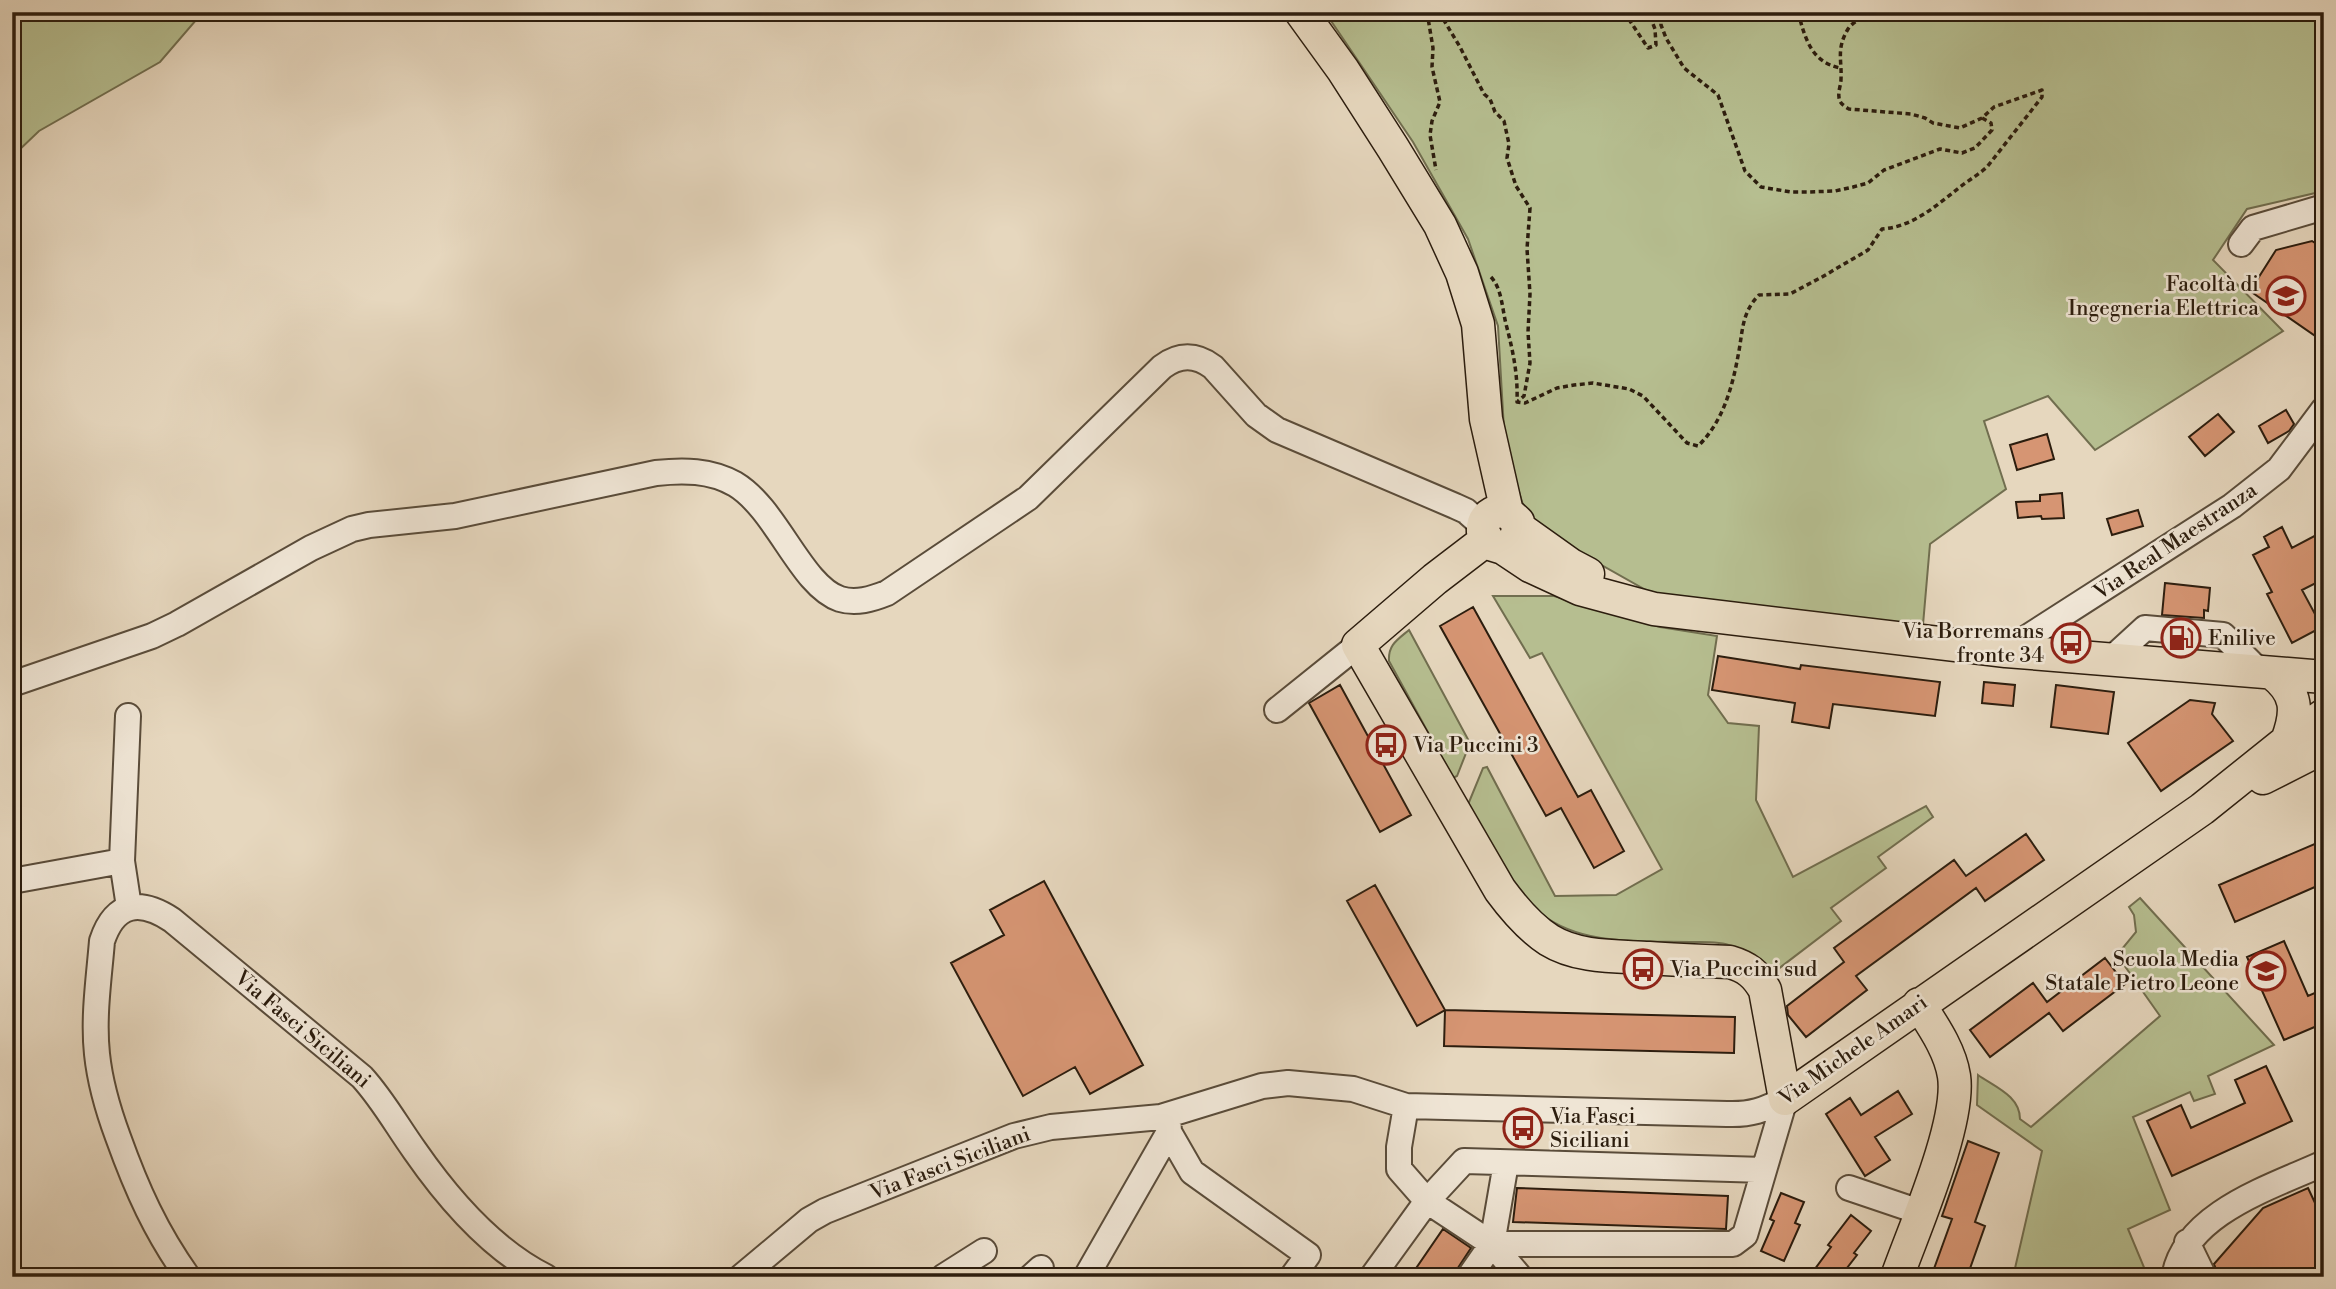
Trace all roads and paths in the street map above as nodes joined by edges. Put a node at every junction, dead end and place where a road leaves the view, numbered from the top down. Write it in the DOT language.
graph roads {
  1 [pos="1301,12"];
  2 [pos="1427,12"];
  3 [pos="1439,12"];
  4 [pos="1624,12"];
  5 [pos="1798,12"];
  6 [pos="1870,12"];
  7 [pos="1661,14"];
  8 [pos="1840,68"];
  9 [pos="1982,118"];
  10 [pos="1436,173"];
  11 [pos="2324,207"];
  12 [pos="2241,244"];
  13 [pos="1462,273"];
  14 [pos="1517,402"];
  15 [pos="2324,410"];
  16 [pos="1497,529"];
  17 [pos="1358,645"];
  18 [pos="2006,651"];
  19 [pos="2266,673"];
  20 [pos="2324,677"];
  21 [pos="12,684"];
  22 [pos="1277,710"];
  23 [pos="2324,715"];
  24 [pos="128,716"];
  25 [pos="2324,738"];
  26 [pos="2303,749"];
  27 [pos="122,861"];
  28 [pos="12,881"];
  29 [pos="126,909"];
  30 [pos="1919,1004"];
  31 [pos="1785,1099"];
  32 [pos="1406,1105"];
  33 [pos="1169,1124"];
  34 [pos="1506,1163"];
  35 [pos="2323,1166"];
  36 [pos="1764,1170"];
  37 [pos="1849,1188"];
  38 [pos="1427,1201"];
  39 [pos="1920,1212"];
  40 [pos="2188,1242"];
  41 [pos="1492,1244"];
  42 [pos="984,1251"];
  43 [pos="188,1277"];
  44 [pos="546,1277"];
  45 [pos="741,1277"];
  46 [pos="943,1277"];
  47 [pos="1086,1277"];
  48 [pos="1292,1277"];
  49 [pos="1372,1277"];
  50 [pos="1469,1277"];
  51 [pos="1520,1277"];
  52 [pos="1897,1277"];
  53 [pos="2174,1277"];
  54 [pos="2204,1277"];
  1 -- 13 [label="main road"];
  2 -- 10 [label="path"];
  3 -- 14 [label="path"];
  4 -- 7 [label="path"];
  5 -- 8 [label="path"];
  6 -- 8 [label="path"];
  7 -- 9 [label="path"];
  8 -- 9 [label="path"];
  9 -- 14 [label="path"];
  11 -- 12 [label="street"];
  13 -- 14 [label="path"];
  13 -- 16 [label="main road"];
  15 -- 18 [label="street, Via Real Maestranza"];
  16 -- 17 [label="main road"];
  16 -- 18 [label="main road"];
  16 -- 21 [label="street"];
  17 -- 22 [label="street"];
  17 -- 31 [label="main road"];
  18 -- 19 [label="main road"];
  19 -- 20 [label="main road"];
  19 -- 26 [label="main road"];
  23 -- 26 [label="main road"];
  24 -- 27 [label="street"];
  25 -- 26 [label="main road"];
  26 -- 30 [label="main road, Via Michele Amari"];
  27 -- 28 [label="street"];
  27 -- 29 [label="street"];
  29 -- 43 [label="street"];
  29 -- 44 [label="street, Via Fasci Siciliani"];
  30 -- 31 [label="main road, Via Michele Amari"];
  30 -- 39 [label="main road"];
  31 -- 32 [label="street, Via Michele Amari"];
  31 -- 36 [label="street"];
  32 -- 33 [label="street, Via Fasci Siciliani"];
  32 -- 38 [label="street"];
  33 -- 45 [label="street, Via Fasci Siciliani"];
  33 -- 47 [label="street"];
  33 -- 48 [label="street"];
  34 -- 36 [label="street"];
  34 -- 38 [label="street"];
  34 -- 41 [label="street"];
  35 -- 40 [label="street"];
  36 -- 41 [label="street"];
  37 -- 39 [label="street"];
  38 -- 41 [label="street"];
  38 -- 49 [label="street"];
  39 -- 52 [label="main road"];
  40 -- 53 [label="street"];
  40 -- 54 [label="street"];
  41 -- 50 [label="street"];
  41 -- 51 [label="street"];
  42 -- 46 [label="street"];
}
